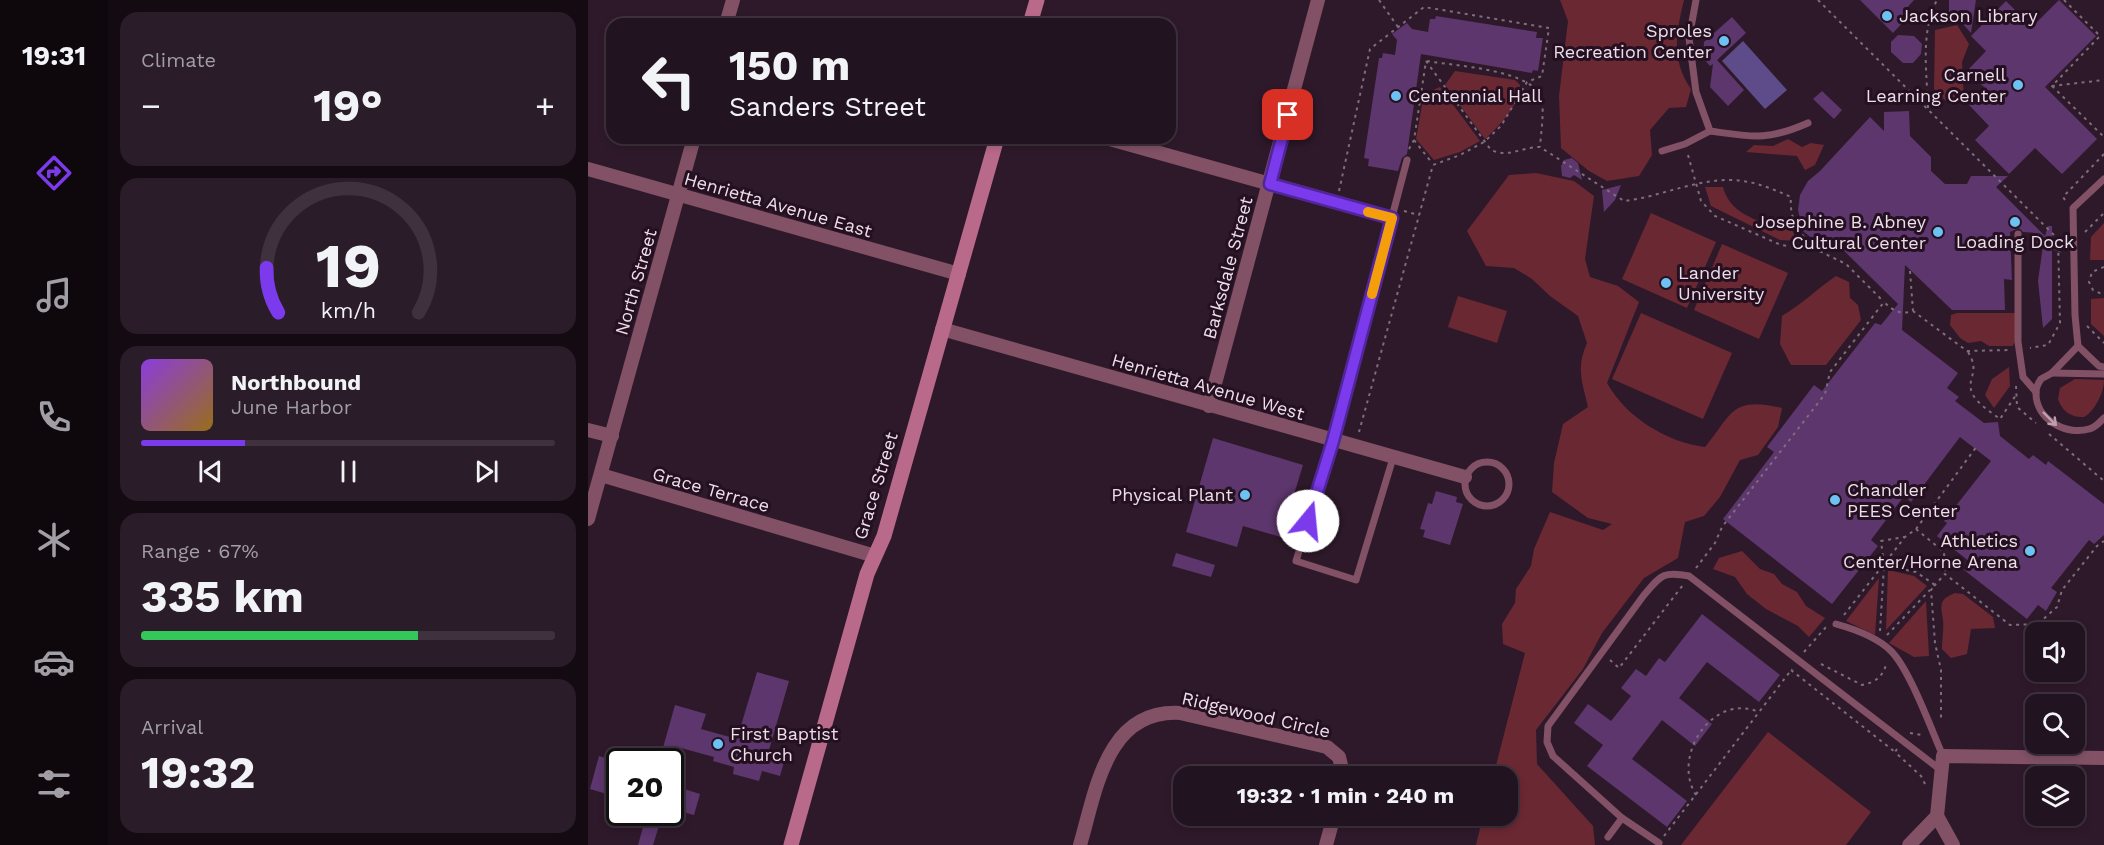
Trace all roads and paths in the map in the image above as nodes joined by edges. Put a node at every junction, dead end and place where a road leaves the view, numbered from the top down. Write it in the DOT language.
graph roads {
  1 [pos="733,0"];
  2 [pos="1037,0"];
  3 [pos="1318,0"];
  4 [pos="1379,0"];
  5 [pos="1696,0"];
  6 [pos="1818,0"];
  7 [pos="1937,0"];
  8 [pos="2064,0"];
  9 [pos="728,18"];
  10 [pos="1032,18"];
  11 [pos="1398,27"];
  12 [pos="1426,61"];
  13 [pos="2104,80"];
  14 [pos="1527,82"];
  15 [pos="2052,86"];
  16 [pos="1928,108"];
  17 [pos="1808,123"];
  18 [pos="1710,131"];
  19 [pos="2104,137"];
  20 [pos="1414,140"];
  21 [pos="1485,142"];
  22 [pos="692,144"];
  23 [pos="995,144"];
  24 [pos="1127,144"];
  25 [pos="1685,144"];
  26 [pos="1540,147"];
  27 [pos="1662,151"];
  28 [pos="2104,154"];
  29 [pos="1407,160"];
  30 [pos="1433,165"];
  31 [pos="588,170"];
  32 [pos="2104,179"];
  33 [pos="1270,184"];
  34 [pos="1697,184"];
  35 [pos="679,195"];
  36 [pos="1338,195"];
  37 [pos="2073,208"];
  38 [pos="1393,213"];
  39 [pos="2104,213"];
  40 [pos="1419,215"];
  41 [pos="2018,234"];
  42 [pos="2084,234"];
  43 [pos="1817,250"];
  44 [pos="2104,267"];
  45 [pos="1910,271"];
  46 [pos="959,274"];
  47 [pos="2104,295"];
  48 [pos="1884,302"];
  49 [pos="1913,311"];
  50 [pos="2084,323"];
  51 [pos="942,329"];
  52 [pos="2104,343"];
  53 [pos="2078,346"];
  54 [pos="2019,350"];
  55 [pos="1967,351"];
  56 [pos="2104,367"];
  57 [pos="2052,373"];
  58 [pos="2104,374"];
  59 [pos="2015,384"];
  60 [pos="2036,392"];
  61 [pos="2016,395"];
  62 [pos="1209,406"];
  63 [pos="2104,418"];
  64 [pos="588,430"];
  65 [pos="612,436"];
  66 [pos="1333,441"];
  67 [pos="1977,446"];
  68 [pos="1355,447"];
  69 [pos="1393,458"];
  70 [pos="601,475"];
  71 [pos="1465,477"];
  72 [pos="2104,481"];
  73 [pos="588,519"];
  74 [pos="1916,529"];
  75 [pos="1905,537"];
  76 [pos="2104,541"];
  77 [pos="875,556"];
  78 [pos="1884,565"];
  79 [pos="1945,574"];
  80 [pos="1689,576"];
  81 [pos="1935,585"];
  82 [pos="1836,624"];
  83 [pos="1880,642"];
  84 [pos="1808,648"];
  85 [pos="1891,650"];
  86 [pos="1813,659"];
  87 [pos="1797,660"];
  88 [pos="1619,668"];
  89 [pos="1791,670"];
  90 [pos="1760,712"];
  91 [pos="1895,752"];
  92 [pos="1943,756"];
  93 [pos="2104,758"];
  94 [pos="1341,766"];
  95 [pos="1942,771"];
  96 [pos="1696,795"];
  97 [pos="1937,816"];
  98 [pos="1622,818"];
  99 [pos="1331,826"];
  100 [pos="1608,837"];
  101 [pos="1659,843"];
  102 [pos="791,845"];
  103 [pos="1080,845"];
  104 [pos="1326,845"];
  105 [pos="1909,845"];
  106 [pos="1953,845"];
  1 -- 9 [label="street"];
  2 -- 10 [label="main road"];
  3 -- 33 [label="street, Barksdale Street"];
  4 -- 11 [label="path"];
  5 -- 18 [label="lane"];
  6 -- 16 [label="path"];
  7 -- 16 [label="path"];
  8 -- 15 [label="path"];
  11 -- 14 [label="path"];
  11 -- 36 [label="path"];
  12 -- 14 [label="path"];
  12 -- 20 [label="path"];
  12 -- 21 [label="path"];
  13 -- 15 [label="path"];
  14 -- 21 [label="path"];
  14 -- 26 [label="path"];
  15 -- 19 [label="path"];
  16 -- 54 [label="path"];
  17 -- 18 [label="lane"];
  18 -- 25 [label="lane"];
  20 -- 29 [label="path"];
  20 -- 30 [label="path"];
  21 -- 26 [label="path"];
  21 -- 30 [label="path"];
  22 -- 35 [label="street, North Street"];
  23 -- 46 [label="main road, Grace Street"];
  24 -- 33 [label="street"];
  25 -- 27 [label="lane"];
  25 -- 34 [label="path"];
  26 -- 34 [label="path"];
  28 -- 37 [label="path"];
  29 -- 38 [label="lane"];
  30 -- 40 [label="path"];
  31 -- 35 [label="street, Henrietta Avenue East"];
  32 -- 37 [label="lane"];
  33 -- 38 [label="street"];
  33 -- 62 [label="street, Barksdale Street"];
  34 -- 43 [label="path"];
  34 -- 43 [label="path"];
  35 -- 46 [label="street, Henrietta Avenue East"];
  35 -- 65 [label="street, North Street"];
  37 -- 53 [label="lane"];
  38 -- 40 [label="path"];
  38 -- 66 [label="lane"];
  39 -- 42 [label="path"];
  40 -- 68 [label="path"];
  41 -- 54 [label="lane"];
  43 -- 48 [label="path"];
  44 -- 47 [label="path"];
  45 -- 49 [label="path"];
  46 -- 51 [label="main road, Grace Street"];
  48 -- 49 [label="path"];
  48 -- 80 [label="path"];
  49 -- 55 [label="path"];
  50 -- 52 [label="path"];
  51 -- 62 [label="street, Henrietta Avenue West"];
  51 -- 77 [label="main road, Grace Street"];
  53 -- 56 [label="lane"];
  53 -- 57 [label="lane"];
  54 -- 55 [label="path"];
  54 -- 60 [label="lane"];
  55 -- 61 [label="path"];
  57 -- 58 [label="lane"];
  57 -- 60 [label="lane"];
  59 -- 61 [label="path"];
  60 -- 63 [label="lane, one-way"];
  61 -- 72 [label="path"];
  62 -- 66 [label="street, Henrietta Avenue West"];
  64 -- 65 [label="street"];
  65 -- 70 [label="street"];
  66 -- 68 [label="street, Henrietta Avenue West"];
  66 -- 69 [label="lane"];
  67 -- 74 [label="path"];
  68 -- 69 [label="street, Henrietta Avenue West"];
  69 -- 71 [label="street, Henrietta Avenue West"];
  70 -- 73 [label="street"];
  70 -- 77 [label="street, Grace Terrace"];
  71 -- 71 [label="lane"];
  74 -- 75 [label="path"];
  74 -- 79 [label="path"];
  75 -- 78 [label="path"];
  75 -- 78 [label="path"];
  76 -- 79 [label="path"];
  77 -- 102 [label="main road, Grace Street"];
  78 -- 81 [label="path"];
  78 -- 82 [label="path"];
  78 -- 83 [label="path"];
  79 -- 81 [label="path"];
  80 -- 87 [label="lane"];
  80 -- 88 [label="path"];
  80 -- 98 [label="lane"];
  81 -- 83 [label="path"];
  82 -- 83 [label="lane"];
  82 -- 84 [label="path"];
  83 -- 85 [label="lane"];
  85 -- 86 [label="path"];
  85 -- 92 [label="lane"];
  87 -- 89 [label="path"];
  87 -- 95 [label="lane"];
  89 -- 90 [label="path"];
  89 -- 91 [label="path"];
  90 -- 96 [label="path"];
  90 -- 96 [label="path"];
  92 -- 93 [label="street"];
  92 -- 95 [label="street"];
  94 -- 103 [label="street, Ridgewood Circle"];
  95 -- 97 [label="street"];
  96 -- 101 [label="path"];
  97 -- 105 [label="street"];
  97 -- 106 [label="street"];
  98 -- 100 [label="lane"];
  98 -- 101 [label="lane"];
  99 -- 104 [label="street"];
}
